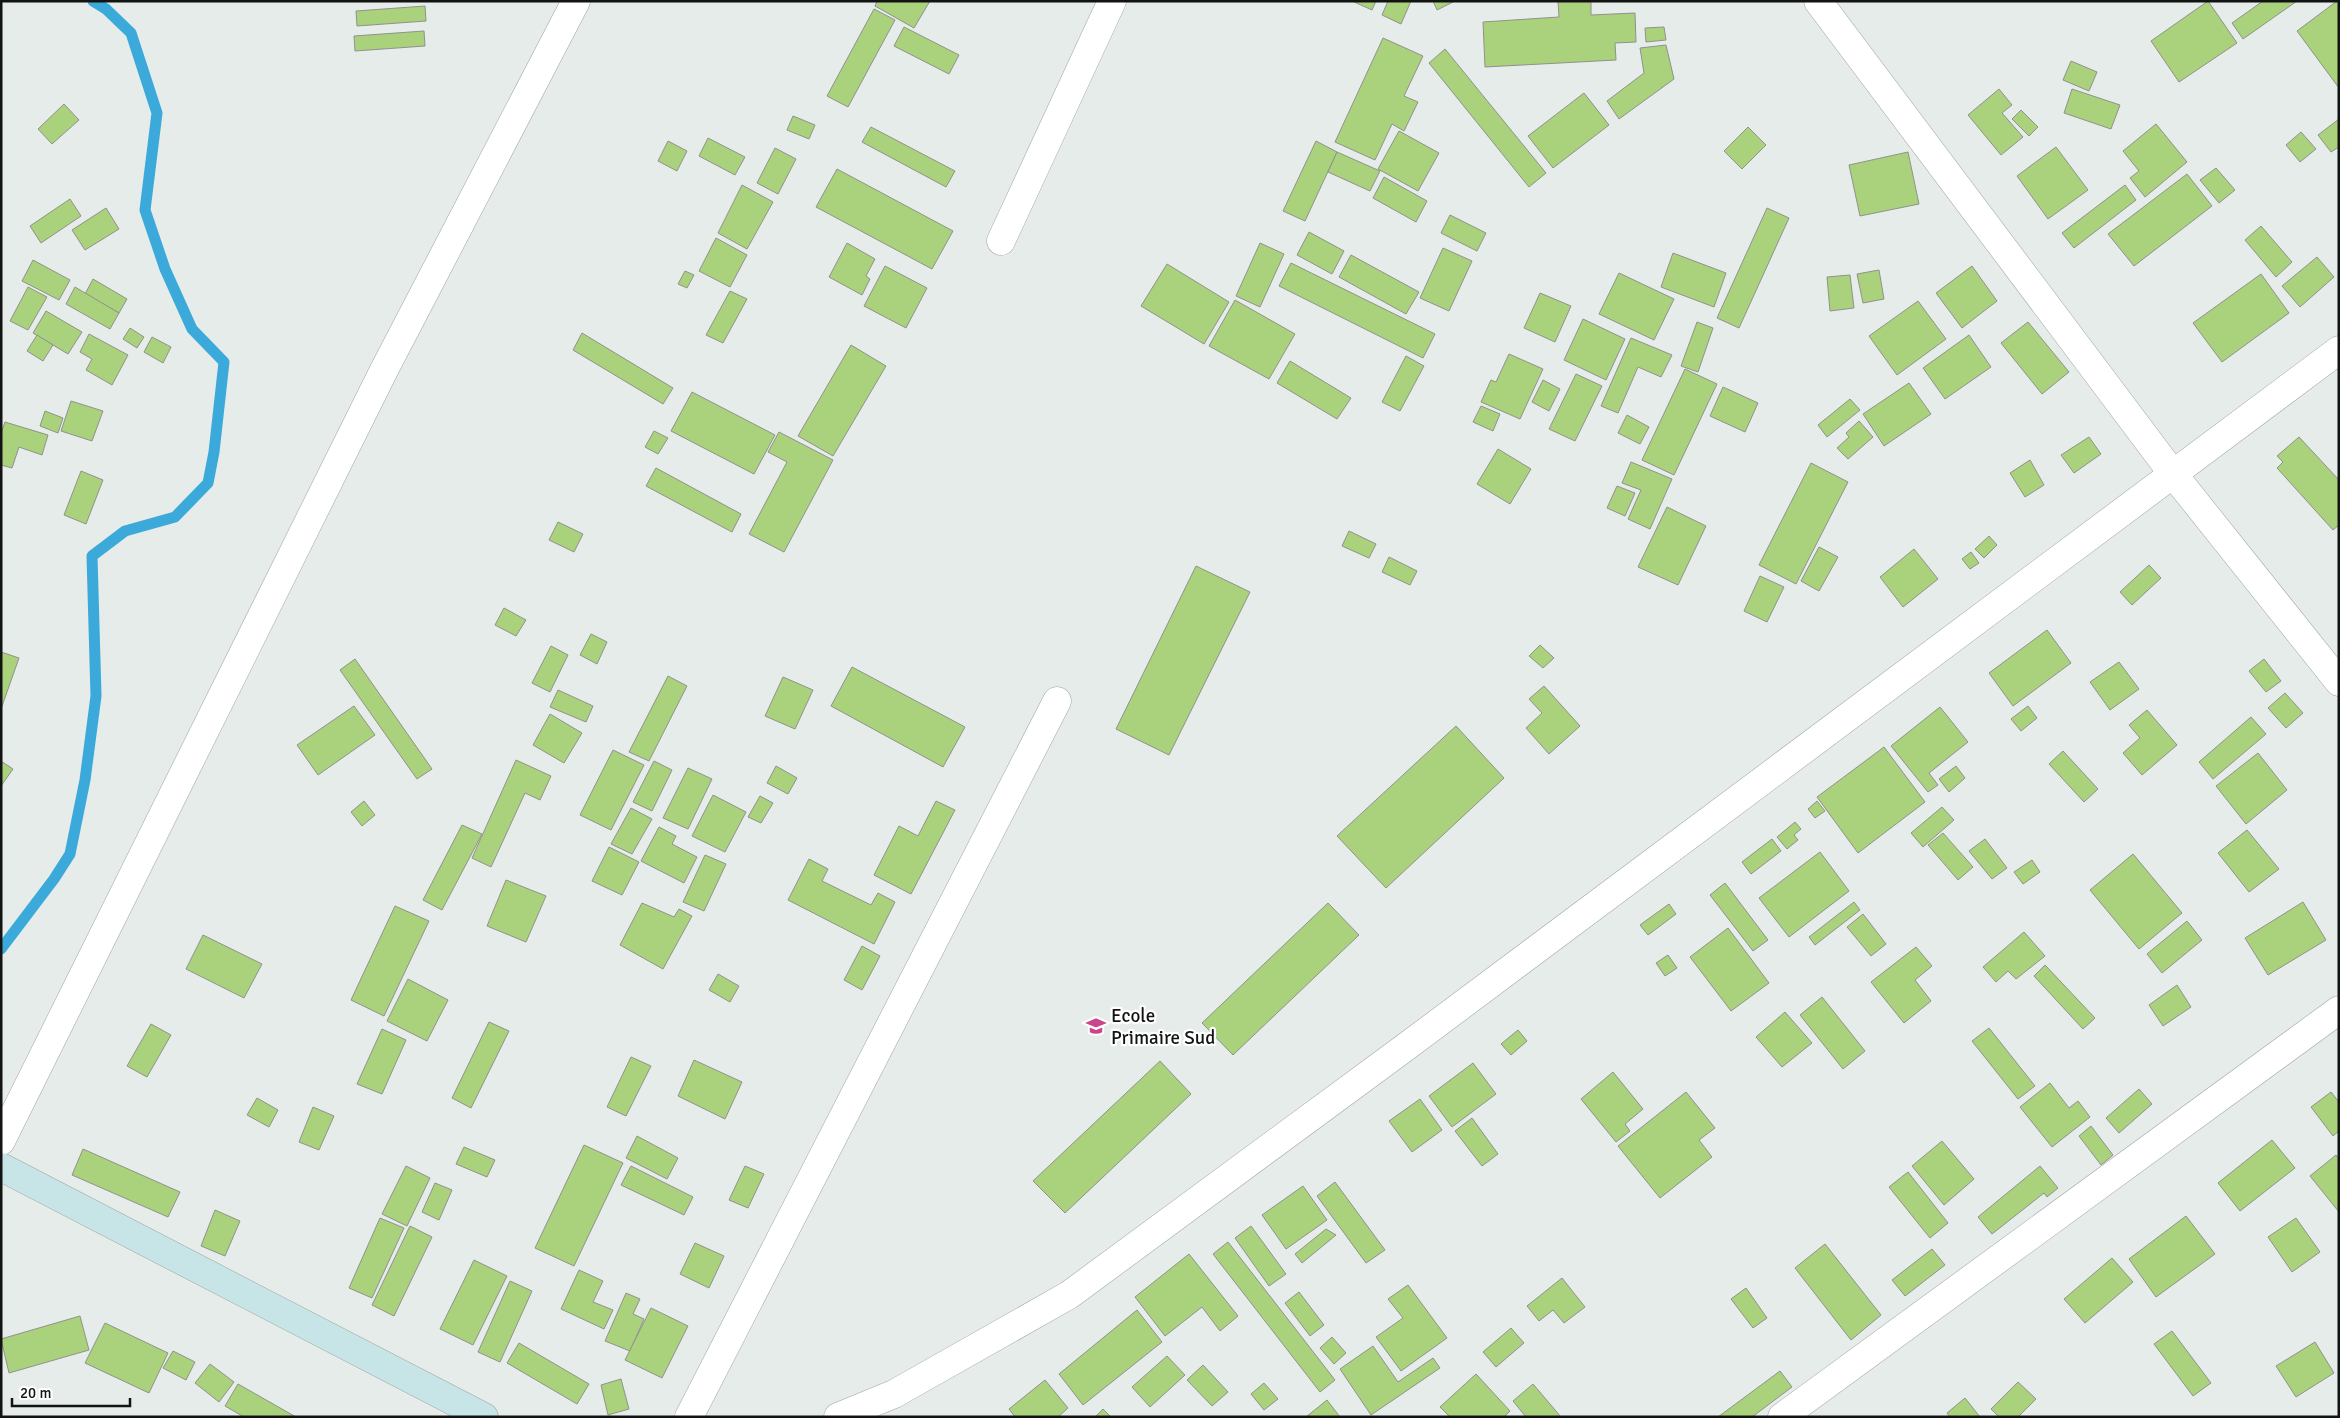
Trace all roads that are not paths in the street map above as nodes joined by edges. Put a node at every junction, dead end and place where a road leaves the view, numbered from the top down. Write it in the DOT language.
graph roads {
  1 [pos="576,1"];
  2 [pos="1112,1"];
  3 [pos="1823,3"];
  4 [pos="1001,241"];
  5 [pos="2339,350"];
  6 [pos="2173,474"];
  7 [pos="2339,682"];
  8 [pos="1057,701"];
  9 [pos="2339,1010"];
  10 [pos="1,1141"];
  11 [pos="1,1167"];
  12 [pos="484,1417"];
  13 [pos="689,1417"];
  14 [pos="838,1417"];
  15 [pos="1782,1417"];
  1 -- 10 [label="street"];
  2 -- 4 [label="street"];
  3 -- 6 [label="street"];
  5 -- 6 [label="street"];
  6 -- 7 [label="street"];
  6 -- 14 [label="street"];
  8 -- 13 [label="street"];
  9 -- 15 [label="street"];
  11 -- 12 [label="main road"];
}
